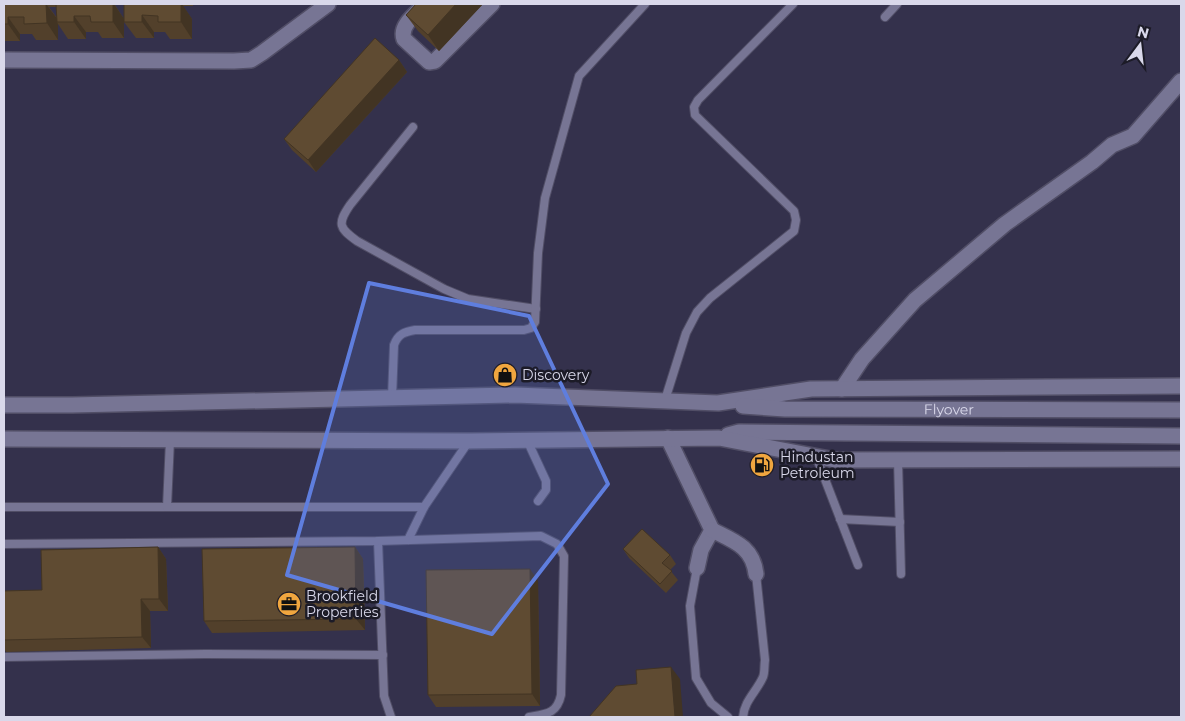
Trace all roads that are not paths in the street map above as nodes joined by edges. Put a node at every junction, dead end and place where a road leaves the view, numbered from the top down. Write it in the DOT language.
graph roads {
  1 [pos="328,4"];
  2 [pos="426,4"];
  3 [pos="492,4"];
  4 [pos="645,4"];
  5 [pos="793,4"];
  6 [pos="897,4"];
  7 [pos="886,17"];
  8 [pos="4,60"];
  9 [pos="1181,81"];
  10 [pos="413,127"];
  11 [pos="536,309"];
  12 [pos="1181,386"];
  13 [pos="842,389"];
  14 [pos="392,398"];
  15 [pos="665,400"];
  16 [pos="718,403"];
  17 [pos="4,405"];
  18 [pos="1181,410"];
  19 [pos="1181,436"];
  20 [pos="668,438"];
  21 [pos="719,438"];
  22 [pos="4,439"];
  23 [pos="170,440"];
  24 [pos="527,440"];
  25 [pos="469,441"];
  26 [pos="816,456"];
  27 [pos="1181,458"];
  28 [pos="898,460"];
  29 [pos="538,501"];
  30 [pos="4,506"];
  31 [pos="167,507"];
  32 [pos="424,507"];
  33 [pos="840,519"];
  34 [pos="900,522"];
  35 [pos="712,530"];
  36 [pos="408,540"];
  37 [pos="378,541"];
  38 [pos="4,544"];
  39 [pos="858,565"];
  40 [pos="697,568"];
  41 [pos="756,574"];
  42 [pos="901,574"];
  43 [pos="383,655"];
  44 [pos="4,658"];
  45 [pos="391,717"];
  46 [pos="529,717"];
  47 [pos="728,717"];
  48 [pos="743,717"];
  1 -- 8 [label="main road"];
  2 -- 3 [label="main road"];
  4 -- 11 [label="lane"];
  5 -- 15 [label="lane"];
  6 -- 7 [label="lane"];
  9 -- 13 [label="main road"];
  10 -- 11 [label="lane"];
  11 -- 14 [label="lane"];
  12 -- 13 [label="main road"];
  13 -- 16 [label="main road"];
  14 -- 15 [label="main road"];
  14 -- 17 [label="main road"];
  15 -- 16 [label="main road"];
  16 -- 18 [label="main road, Flyover"];
  19 -- 21 [label="main road, Flyover"];
  20 -- 21 [label="main road"];
  20 -- 24 [label="main road"];
  20 -- 35 [label="main road"];
  21 -- 26 [label="main road"];
  22 -- 23 [label="main road"];
  23 -- 25 [label="main road"];
  23 -- 31 [label="lane"];
  24 -- 25 [label="main road"];
  24 -- 29 [label="lane"];
  25 -- 32 [label="lane"];
  26 -- 28 [label="main road"];
  26 -- 33 [label="lane"];
  27 -- 28 [label="main road"];
  28 -- 34 [label="lane"];
  30 -- 31 [label="lane"];
  31 -- 32 [label="lane"];
  32 -- 36 [label="lane"];
  33 -- 34 [label="lane"];
  33 -- 39 [label="lane"];
  34 -- 42 [label="lane"];
  35 -- 40 [label="main road"];
  35 -- 41 [label="main road"];
  36 -- 37 [label="lane"];
  36 -- 46 [label="lane"];
  37 -- 38 [label="lane"];
  37 -- 43 [label="lane"];
  40 -- 47 [label="lane"];
  41 -- 48 [label="lane"];
  43 -- 44 [label="lane"];
  43 -- 45 [label="lane"];
}
